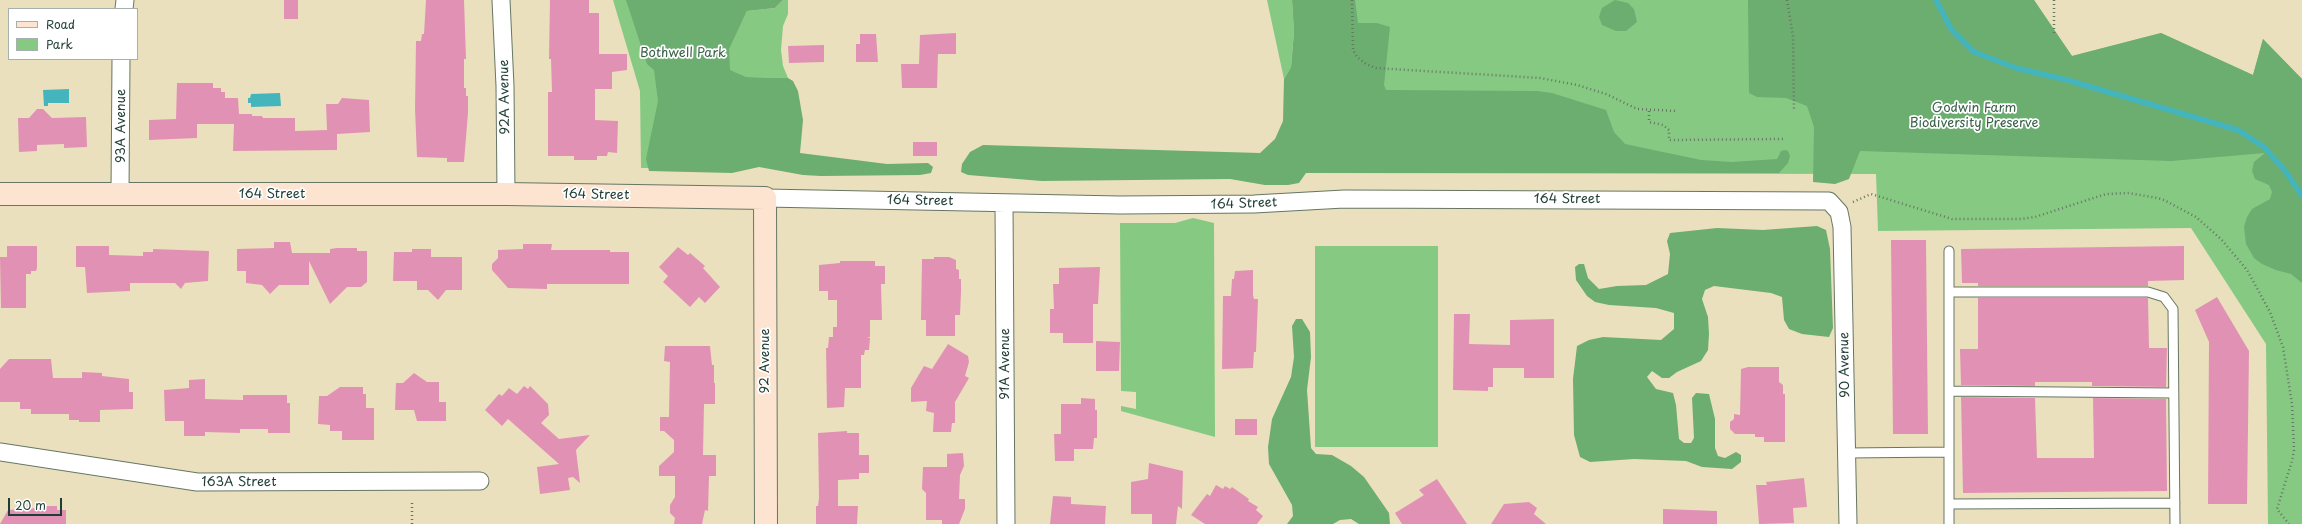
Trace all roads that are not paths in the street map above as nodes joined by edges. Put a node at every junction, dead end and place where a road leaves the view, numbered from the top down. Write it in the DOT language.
graph roads {
  1 [pos="501,0"];
  2 [pos="121,60"];
  3 [pos="120,193"];
  4 [pos="0,194"];
  5 [pos="506,194"];
  6 [pos="765,198"];
  7 [pos="1004,203"];
  8 [pos="1842,206"];
  9 [pos="1948,251"];
  10 [pos="1949,292"];
  11 [pos="1949,391"];
  12 [pos="2174,393"];
  13 [pos="0,452"];
  14 [pos="1847,452"];
  15 [pos="1949,452"];
  16 [pos="480,481"];
  17 [pos="2175,503"];
  18 [pos="1949,504"];
  19 [pos="766,524"];
  20 [pos="1006,524"];
  21 [pos="1848,524"];
  22 [pos="1949,524"];
  23 [pos="2175,524"];
  1 -- 5 [label="street, 92A Avenue"];
  2 -- 3 [label="street, 93A Avenue"];
  3 -- 4 [label="street, 164 Street"];
  3 -- 5 [label="street, 164 Street"];
  5 -- 6 [label="street, 164 Street"];
  6 -- 7 [label="street, 164 Street"];
  6 -- 19 [label="street, 92 Avenue"];
  7 -- 8 [label="street, 164 Street"];
  7 -- 20 [label="street, 91A Avenue"];
  8 -- 14 [label="street, 90 Avenue"];
  9 -- 10 [label="lane"];
  10 -- 11 [label="lane"];
  10 -- 12 [label="lane"];
  11 -- 12 [label="lane"];
  11 -- 15 [label="lane"];
  12 -- 17 [label="lane"];
  13 -- 16 [label="street, 163A Street"];
  14 -- 15 [label="lane"];
  14 -- 21 [label="street, 90 Avenue"];
  15 -- 18 [label="lane"];
  17 -- 18 [label="lane"];
  17 -- 23 [label="lane"];
  18 -- 22 [label="lane"];
}
